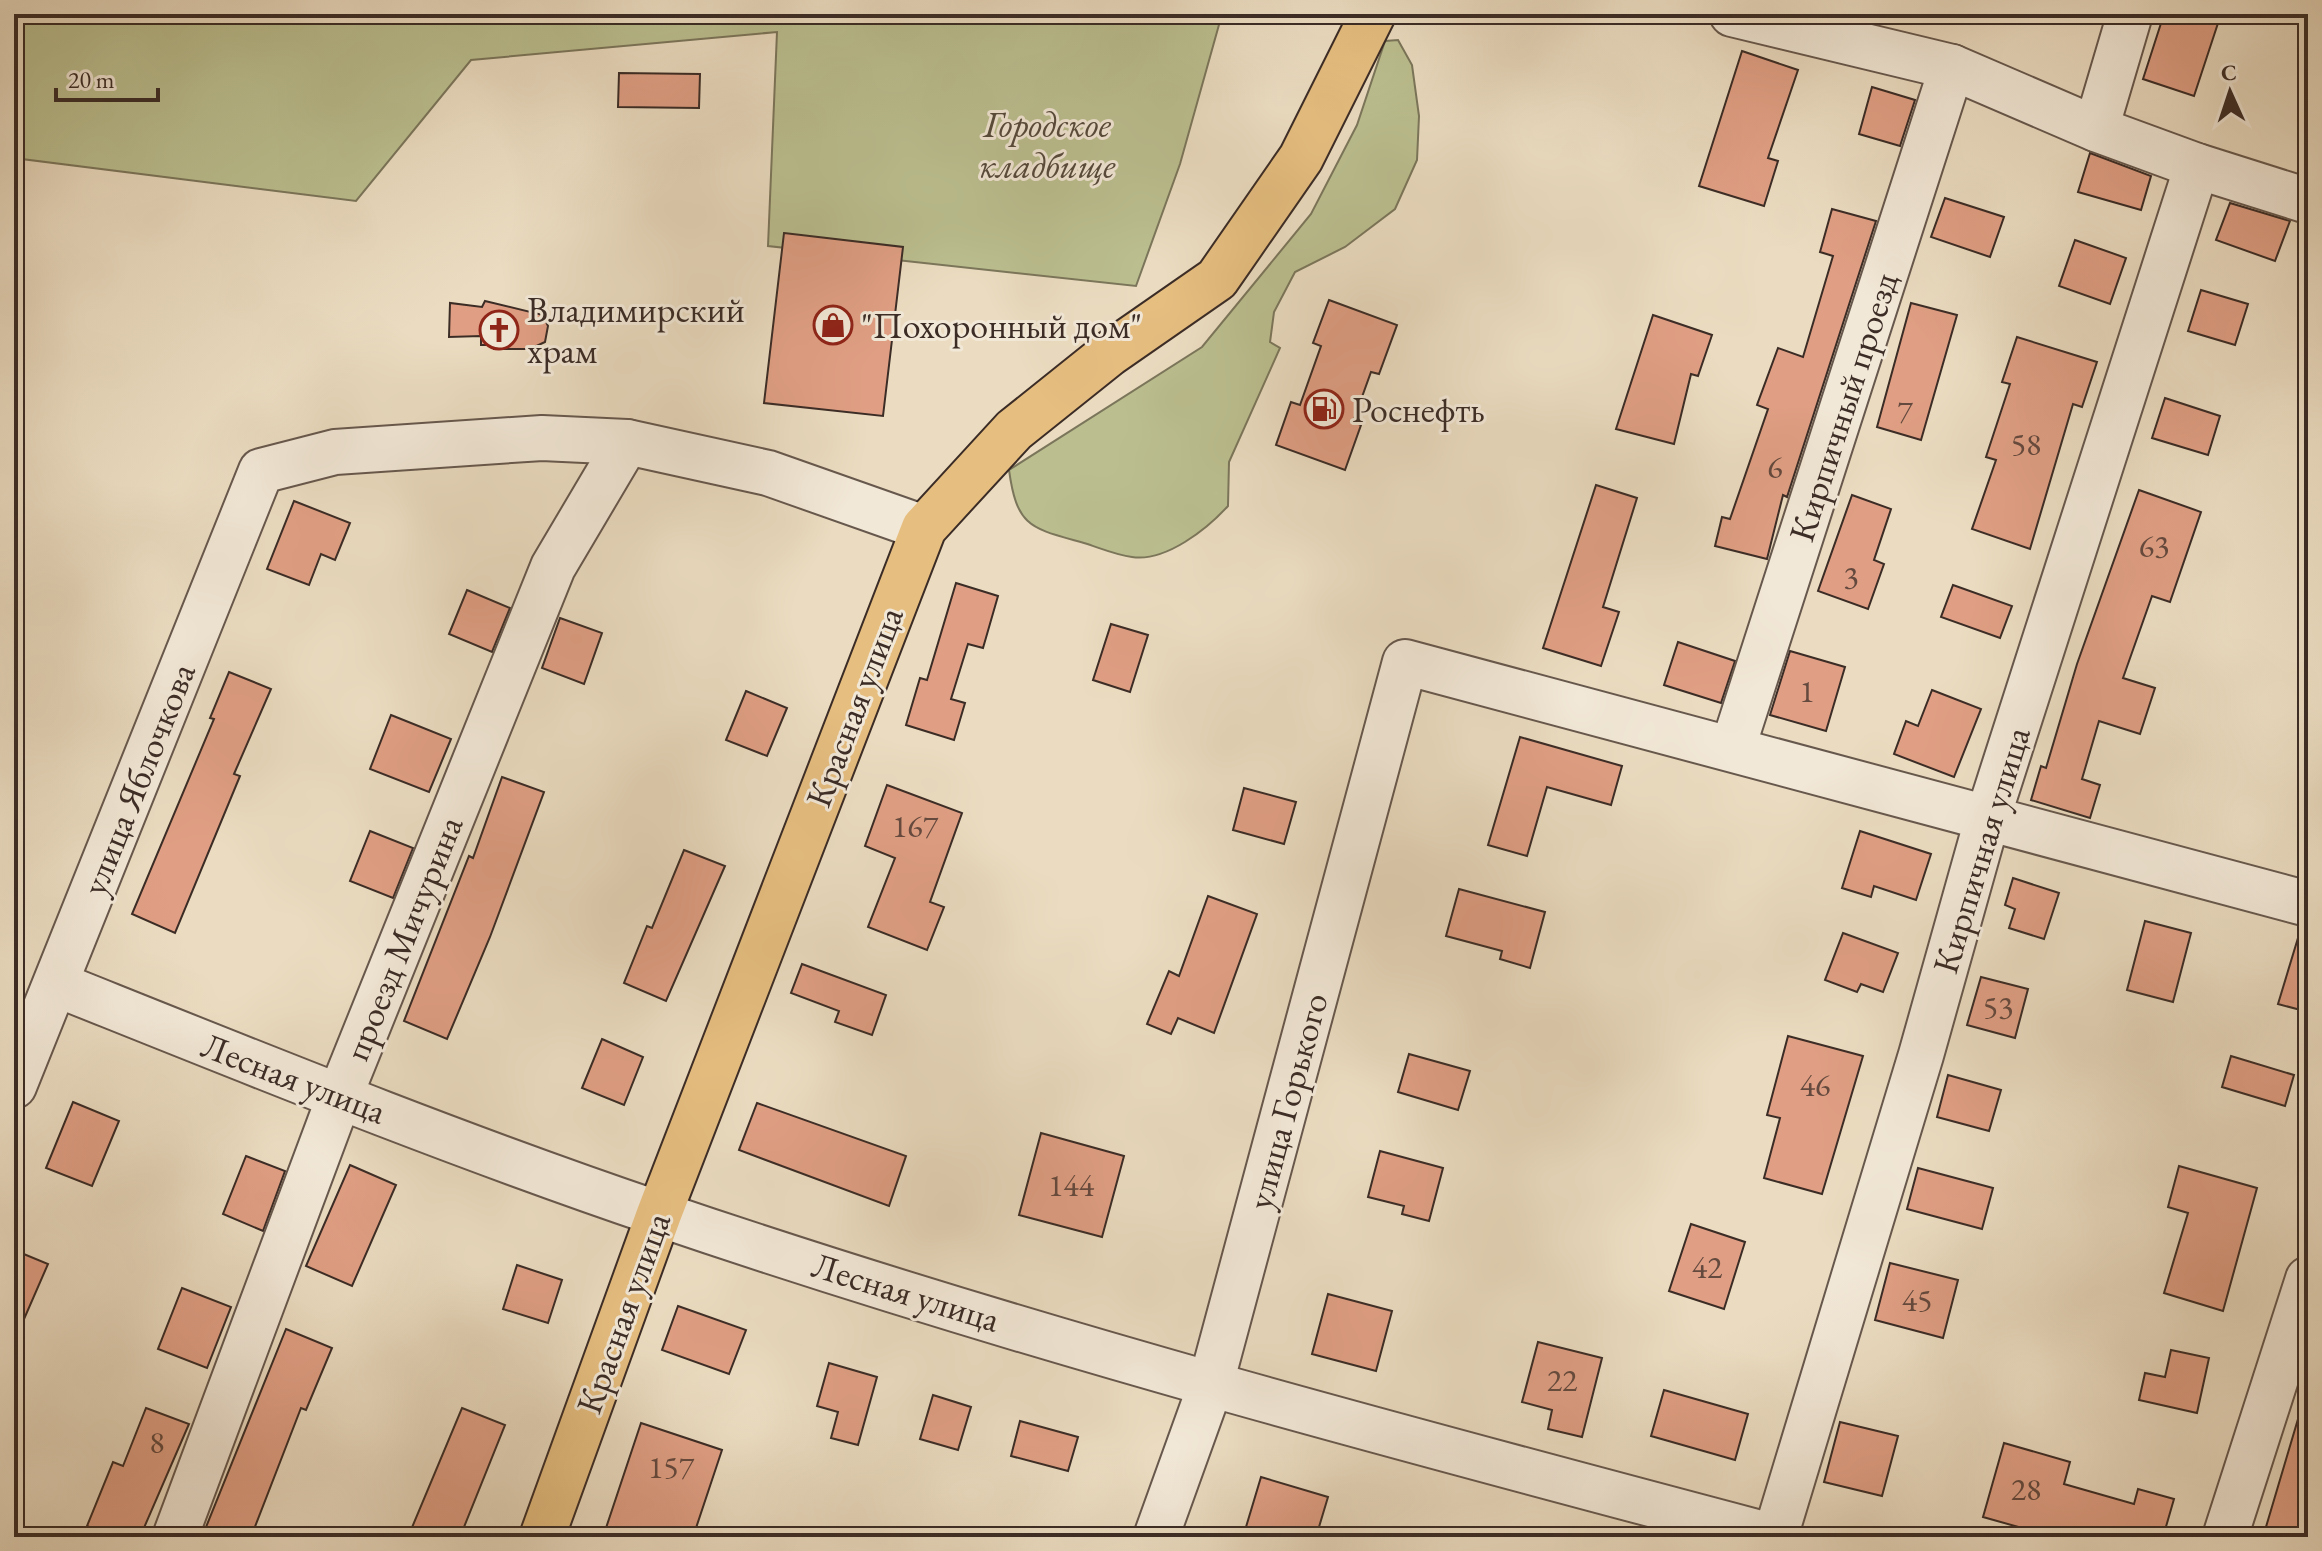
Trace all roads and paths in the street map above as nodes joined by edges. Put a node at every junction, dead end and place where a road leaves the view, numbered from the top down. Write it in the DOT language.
graph roads {
  1 [pos="1373,14"];
  2 [pos="1732,14"];
  3 [pos="2130,14"];
  4 [pos="1952,67"];
  5 [pos="2096,129"];
  6 [pos="2197,166"];
  7 [pos="2308,201"];
  8 [pos="627,442"];
  9 [pos="924,528"];
  10 [pos="1733,747"];
  11 [pos="1987,820"];
  12 [pos="2308,904"];
  13 [pos="56,984"];
  14 [pos="14,1086"];
  15 [pos="339,1098"];
  16 [pos="659,1214"];
  17 [pos="2308,1279"];
  18 [pos="1210,1387"];
  19 [pos="175,1537"];
  20 [pos="542,1537"];
  21 [pos="1156,1537"];
  22 [pos="1775,1537"];
  23 [pos="2225,1537"];
  1 -- 9 [label="main road, Красная улица"];
  2 -- 4 [label="street"];
  3 -- 5 [label="street"];
  4 -- 5 [label="street"];
  4 -- 10 [label="street, Кирпичный проезд"];
  5 -- 6 [label="street"];
  6 -- 7 [label="street"];
  6 -- 11 [label="street, Кирпичная улица"];
  8 -- 9 [label="street"];
  8 -- 13 [label="street, улица Яблочкова"];
  8 -- 15 [label="street, проезд Мичурина"];
  9 -- 16 [label="main road, Красная улица"];
  10 -- 11 [label="street"];
  10 -- 18 [label="street, улица Горького"];
  11 -- 12 [label="street"];
  11 -- 22 [label="street, Кирпичная улица"];
  13 -- 14 [label="street, улица Яблочкова"];
  13 -- 15 [label="street, Лесная улица"];
  15 -- 16 [label="street, Лесная улица"];
  15 -- 19 [label="street, проезд Мичурина"];
  16 -- 18 [label="street, Лесная улица"];
  16 -- 20 [label="main road, Красная улица"];
  17 -- 23 [label="street"];
  18 -- 21 [label="street, улица Горького"];
  18 -- 22 [label="street, Лесная улица"];
}
